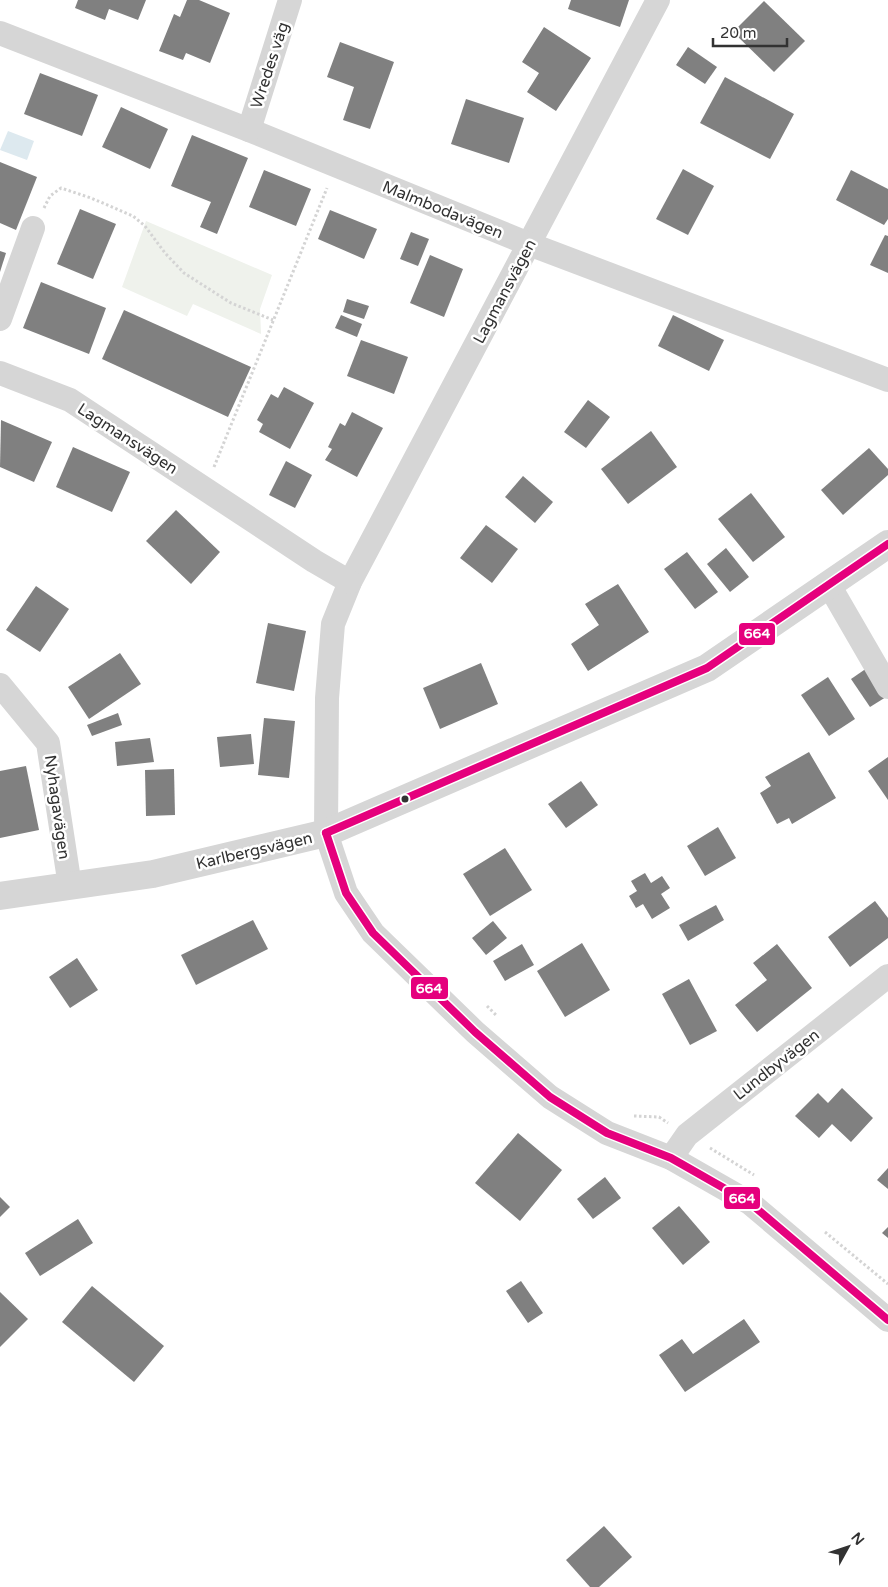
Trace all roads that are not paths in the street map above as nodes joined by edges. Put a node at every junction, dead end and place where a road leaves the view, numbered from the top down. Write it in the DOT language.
graph roads {
  1 [pos="290,0"];
  2 [pos="658,0"];
  3 [pos="0,33"];
  4 [pos="249,130"];
  5 [pos="33,228"];
  6 [pos="529,244"];
  7 [pos="0,319"];
  8 [pos="0,373"];
  9 [pos="888,380"];
  10 [pos="888,544"];
  11 [pos="350,582"];
  12 [pos="830,585"];
  13 [pos="0,685"];
  14 [pos="888,688"];
  15 [pos="326,833"];
  16 [pos="70,886"];
  17 [pos="0,896"];
  18 [pos="888,976"];
  19 [pos="671,1158"];
  20 [pos="888,1320"];
  1 -- 4 [label="street, Wredes väg"];
  2 -- 6 [label="street, Lagmansvägen"];
  3 -- 4 [label="street, Malmbodavägen"];
  4 -- 6 [label="street, Malmbodavägen"];
  5 -- 7 [label="street"];
  6 -- 9 [label="street, Malmbodavägen"];
  6 -- 11 [label="street, Lagmansvägen"];
  8 -- 11 [label="street, Lagmansvägen"];
  10 -- 12 [label="street, Karlbergsvägen"];
  11 -- 15 [label="street, Lagmansvägen"];
  12 -- 14 [label="street"];
  12 -- 15 [label="street, Karlbergsvägen"];
  13 -- 16 [label="street, Nyhagavägen"];
  15 -- 16 [label="street, Karlbergsvägen"];
  15 -- 19 [label="street, Lagmansvägen"];
  16 -- 17 [label="street, Karlbergsvägen"];
  18 -- 19 [label="street, Lundbyvägen"];
  19 -- 20 [label="street, Lagmansvägen"];
}
